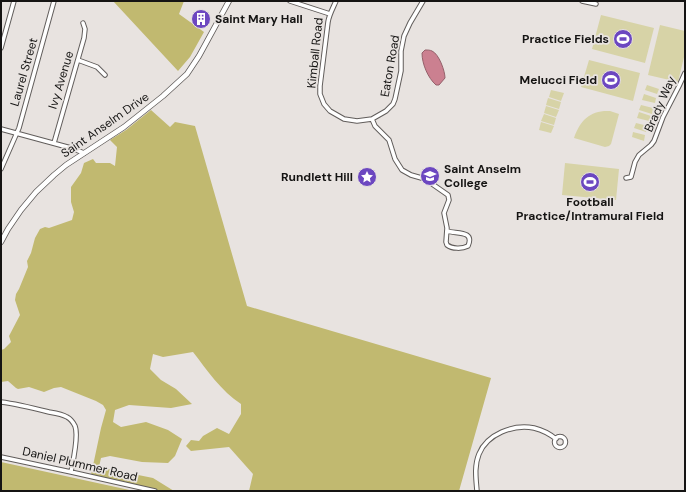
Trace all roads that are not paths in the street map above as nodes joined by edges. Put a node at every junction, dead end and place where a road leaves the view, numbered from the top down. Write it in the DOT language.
graph roads {
  1 [pos="14,1"];
  2 [pos="54,1"];
  3 [pos="229,1"];
  4 [pos="290,1"];
  5 [pos="336,1"];
  6 [pos="423,1"];
  7 [pos="582,1"];
  8 [pos="596,4"];
  9 [pos="330,14"];
  10 [pos="83,23"];
  11 [pos="1,48"];
  12 [pos="78,60"];
  13 [pos="685,73"];
  14 [pos="105,74"];
  15 [pos="372,119"];
  16 [pos="1,128"];
  17 [pos="17,133"];
  18 [pos="54,143"];
  19 [pos="84,153"];
  20 [pos="1,169"];
  21 [pos="626,178"];
  22 [pos="447,231"];
  23 [pos="1,242"];
  24 [pos="1,402"];
  25 [pos="556,439"];
  26 [pos="1,457"];
  27 [pos="71,472"];
  28 [pos="155,491"];
  29 [pos="476,491"];
  1 -- 11 [label="street"];
  2 -- 17 [label="street, Laurel Street"];
  3 -- 19 [label="street, Saint Anselm Drive"];
  4 -- 9 [label="street, Kimball Road"];
  5 -- 9 [label="street"];
  6 -- 15 [label="street, Eaton Road"];
  7 -- 8 [label="street"];
  9 -- 15 [label="street, Kimball Road"];
  10 -- 12 [label="street, Ivy Avenue"];
  12 -- 14 [label="street"];
  12 -- 18 [label="street, Ivy Avenue"];
  13 -- 21 [label="street, Brady Way"];
  15 -- 22 [label="street"];
  16 -- 17 [label="street"];
  17 -- 18 [label="street"];
  17 -- 20 [label="street, Laurel Street"];
  18 -- 19 [label="street"];
  19 -- 23 [label="street, Saint Anselm Drive"];
  22 -- 22 [label="street"];
  24 -- 27 [label="street"];
  25 -- 29 [label="street"];
  26 -- 27 [label="street, Daniel Plummer Road"];
  27 -- 28 [label="street, Daniel Plummer Road"];
}
